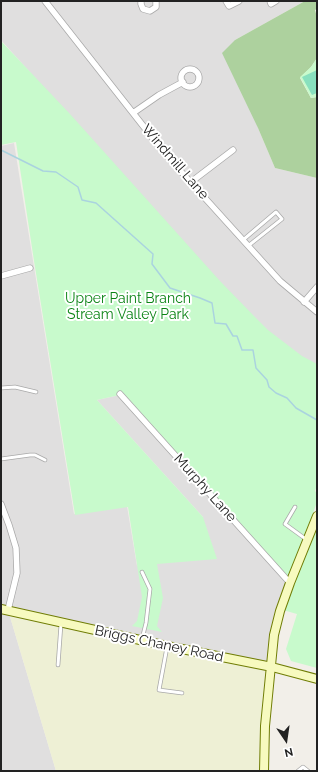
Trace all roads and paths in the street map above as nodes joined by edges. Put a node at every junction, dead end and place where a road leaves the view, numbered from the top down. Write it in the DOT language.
graph roads {
  1 [pos="45,1"];
  2 [pos="142,1"];
  3 [pos="156,1"];
  4 [pos="226,1"];
  5 [pos="239,1"];
  6 [pos="270,1"];
  7 [pos="276,1"];
  8 [pos="183,82"];
  9 [pos="133,113"];
  10 [pos="233,150"];
  11 [pos="191,182"];
  12 [pos="243,240"];
  13 [pos="248,246"];
  14 [pos="30,268"];
  15 [pos="1,276"];
  16 [pos="317,287"];
  17 [pos="304,302"];
  18 [pos="317,312"];
  19 [pos="1,388"];
  20 [pos="36,392"];
  21 [pos="120,394"];
  22 [pos="1,459"];
  23 [pos="45,460"];
  24 [pos="1,504"];
  25 [pos="295,507"];
  26 [pos="317,516"];
  27 [pos="307,540"];
  28 [pos="142,572"];
  29 [pos="290,583"];
  30 [pos="5,610"];
  31 [pos="61,622"];
  32 [pos="142,640"];
  33 [pos="167,646"];
  34 [pos="58,665"];
  35 [pos="272,667"];
  36 [pos="317,679"];
  37 [pos="182,693"];
  38 [pos="264,771"];
  39 [pos="298,771"];
  40 [pos="308,771"];
  1 -- 9 [label="street, Windmill Lane"];
  2 -- 3 [label="street"];
  4 -- 5 [label="street"];
  6 -- 7 [label="street"];
  8 -- 9 [label="street"];
  9 -- 11 [label="street, Windmill Lane"];
  10 -- 11 [label="street"];
  11 -- 12 [label="street, Windmill Lane"];
  12 -- 13 [label="street, Windmill Lane"];
  12 -- 13 [label="lane"];
  13 -- 17 [label="street, Windmill Lane"];
  14 -- 15 [label="street"];
  16 -- 17 [label="street"];
  17 -- 18 [label="street, Windmill Lane"];
  19 -- 20 [label="lane"];
  21 -- 29 [label="street, Murphy Lane"];
  22 -- 23 [label="lane"];
  24 -- 30 [label="street"];
  25 -- 27 [label="lane"];
  26 -- 27 [label="main road"];
  27 -- 29 [label="main road"];
  28 -- 32 [label="lane"];
  29 -- 35 [label="main road"];
  30 -- 31 [label="main road, Briggs Chaney Road"];
  31 -- 32 [label="main road, Briggs Chaney Road"];
  31 -- 34 [label="lane"];
  32 -- 33 [label="main road, Briggs Chaney Road"];
  33 -- 35 [label="main road, Briggs Chaney Road"];
  33 -- 37 [label="lane"];
  35 -- 36 [label="main road, Briggs Chaney Road"];
  35 -- 38 [label="main road"];
  39 -- 40 [label="lane"];
}
